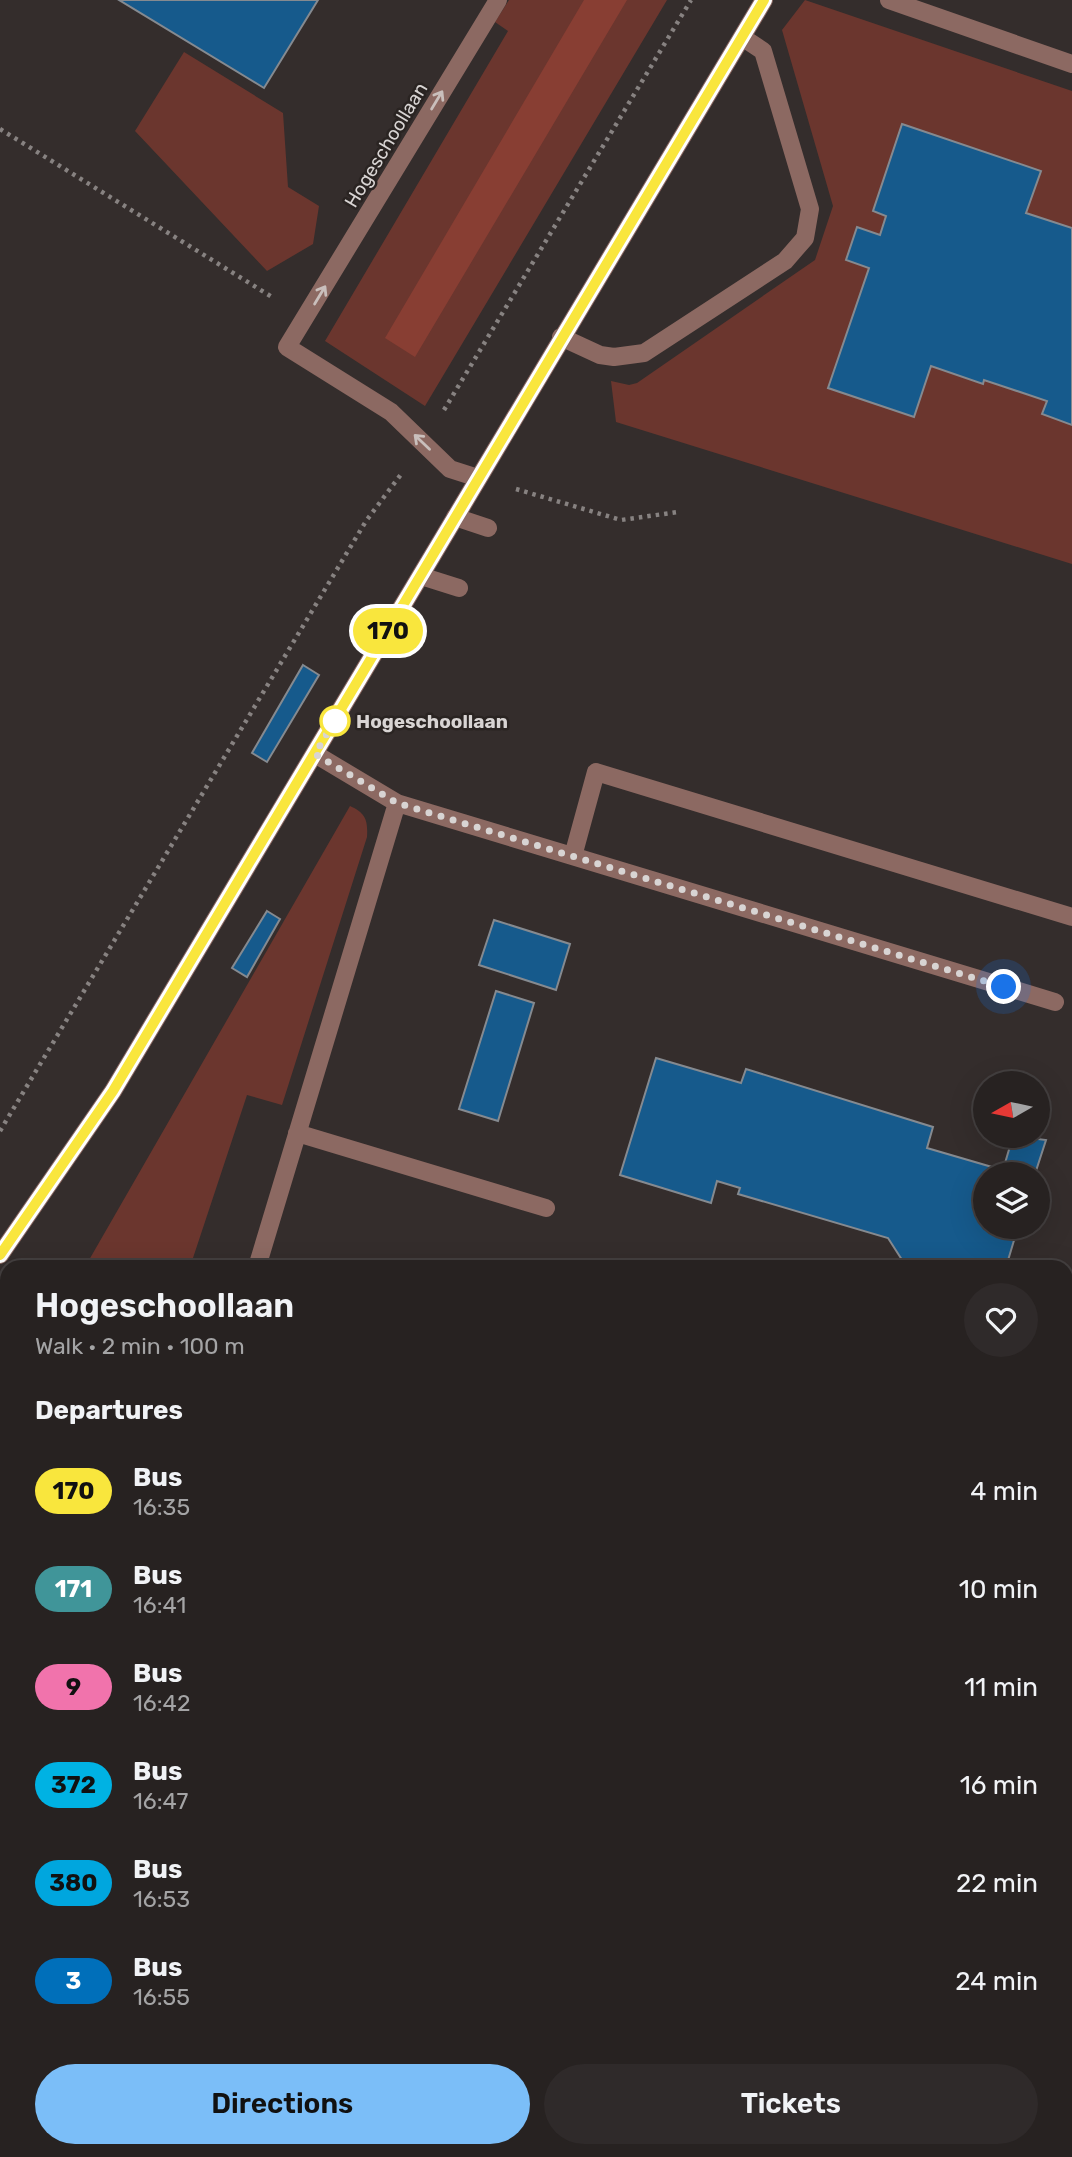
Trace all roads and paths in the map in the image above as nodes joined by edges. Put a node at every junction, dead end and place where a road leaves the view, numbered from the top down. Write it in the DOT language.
graph roads {
  1 [pos="498,0"];
  2 [pos="691,0"];
  3 [pos="764,0"];
  4 [pos="889,0"];
  5 [pos="742,37"];
  6 [pos="1072,64"];
  7 [pos="0,129"];
  8 [pos="298,331"];
  9 [pos="561,337"];
  10 [pos="423,444"];
  11 [pos="478,478"];
  12 [pos="678,512"];
  13 [pos="455,517"];
  14 [pos="488,528"];
  15 [pos="421,576"];
  16 [pos="459,588"];
  17 [pos="315,754"];
  18 [pos="397,803"];
  19 [pos="573,856"];
  20 [pos="1072,917"];
  21 [pos="1055,1002"];
  22 [pos="0,1131"];
  23 [pos="297,1133"];
  24 [pos="546,1209"];
  25 [pos="0,1255"];
  26 [pos="259,1260"];
  8 -- 1 [label="street, Hogeschoollaan, one-way"];
  2 -- 10 [label="path"];
  3 -- 5 [label="street"];
  4 -- 6 [label="street"];
  5 -- 9 [label="street"];
  5 -- 9 [label="street"];
  7 -- 8 [label="path"];
  10 -- 8 [label="street, one-way"];
  9 -- 11 [label="street"];
  10 -- 11 [label="street"];
  10 -- 22 [label="path"];
  11 -- 12 [label="path"];
  11 -- 13 [label="street"];
  13 -- 14 [label="street"];
  13 -- 15 [label="street"];
  15 -- 16 [label="street"];
  15 -- 17 [label="street"];
  17 -- 18 [label="street"];
  17 -- 25 [label="street"];
  18 -- 19 [label="street"];
  18 -- 23 [label="street"];
  19 -- 20 [label="street"];
  19 -- 21 [label="street"];
  23 -- 24 [label="street"];
  23 -- 26 [label="street"];
}
